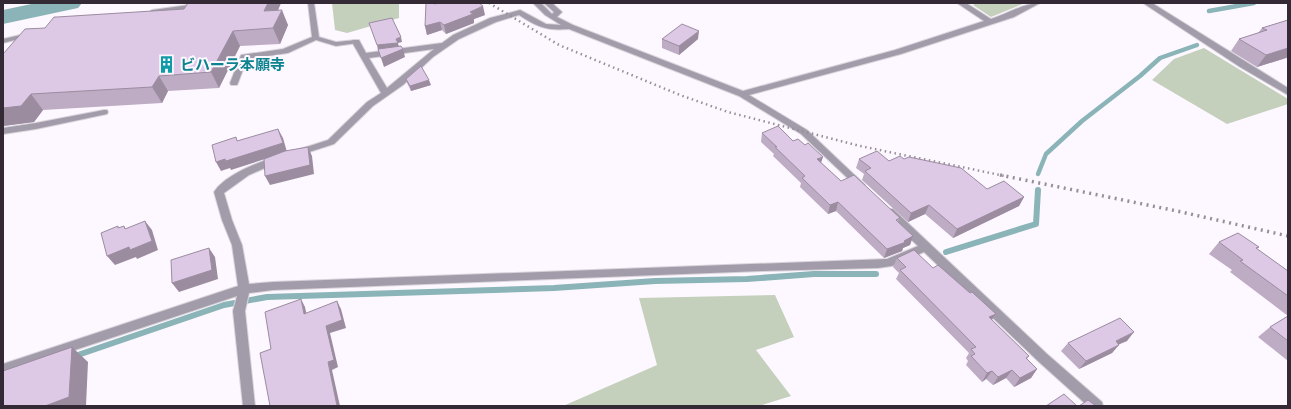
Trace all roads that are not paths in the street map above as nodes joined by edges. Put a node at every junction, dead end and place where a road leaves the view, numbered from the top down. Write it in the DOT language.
graph roads {
  1 [pos="311,3"];
  2 [pos="537,3"];
  3 [pos="548,3"];
  4 [pos="961,3"];
  5 [pos="1036,3"];
  6 [pos="1147,3"];
  7 [pos="202,6"];
  8 [pos="143,14"];
  9 [pos="552,17"];
  10 [pos="989,21"];
  11 [pos="570,27"];
  12 [pos="38,34"];
  13 [pos="316,38"];
  14 [pos="3,41"];
  15 [pos="356,42"];
  16 [pos="444,44"];
  17 [pos="364,56"];
  18 [pos="234,83"];
  19 [pos="1288,92"];
  20 [pos="386,93"];
  21 [pos="742,94"];
  22 [pos="104,112"];
  23 [pos="3,130"];
  24 [pos="868,192"];
  25 [pos="879,203"];
  26 [pos="926,247"];
  27 [pos="244,290"];
  28 [pos="3,369"];
  29 [pos="249,406"];
  30 [pos="1097,406"];
  1 -- 13 [label="lane"];
  2 -- 9 [label="street"];
  3 -- 9 [label="street"];
  4 -- 10 [label="street"];
  5 -- 10 [label="street"];
  6 -- 19 [label="street"];
  7 -- 8 [label="lane"];
  9 -- 11 [label="street"];
  10 -- 21 [label="street"];
  11 -- 16 [label="street"];
  11 -- 21 [label="street"];
  12 -- 14 [label="lane"];
  13 -- 15 [label="lane"];
  13 -- 18 [label="lane"];
  15 -- 17 [label="street"];
  16 -- 17 [label="street"];
  16 -- 20 [label="street"];
  17 -- 20 [label="street"];
  20 -- 27 [label="street"];
  21 -- 24 [label="street"];
  22 -- 23 [label="lane"];
  25 -- 26 [label="street"];
  26 -- 27 [label="street"];
  26 -- 30 [label="street"];
  27 -- 28 [label="street"];
  27 -- 29 [label="street"];
}
